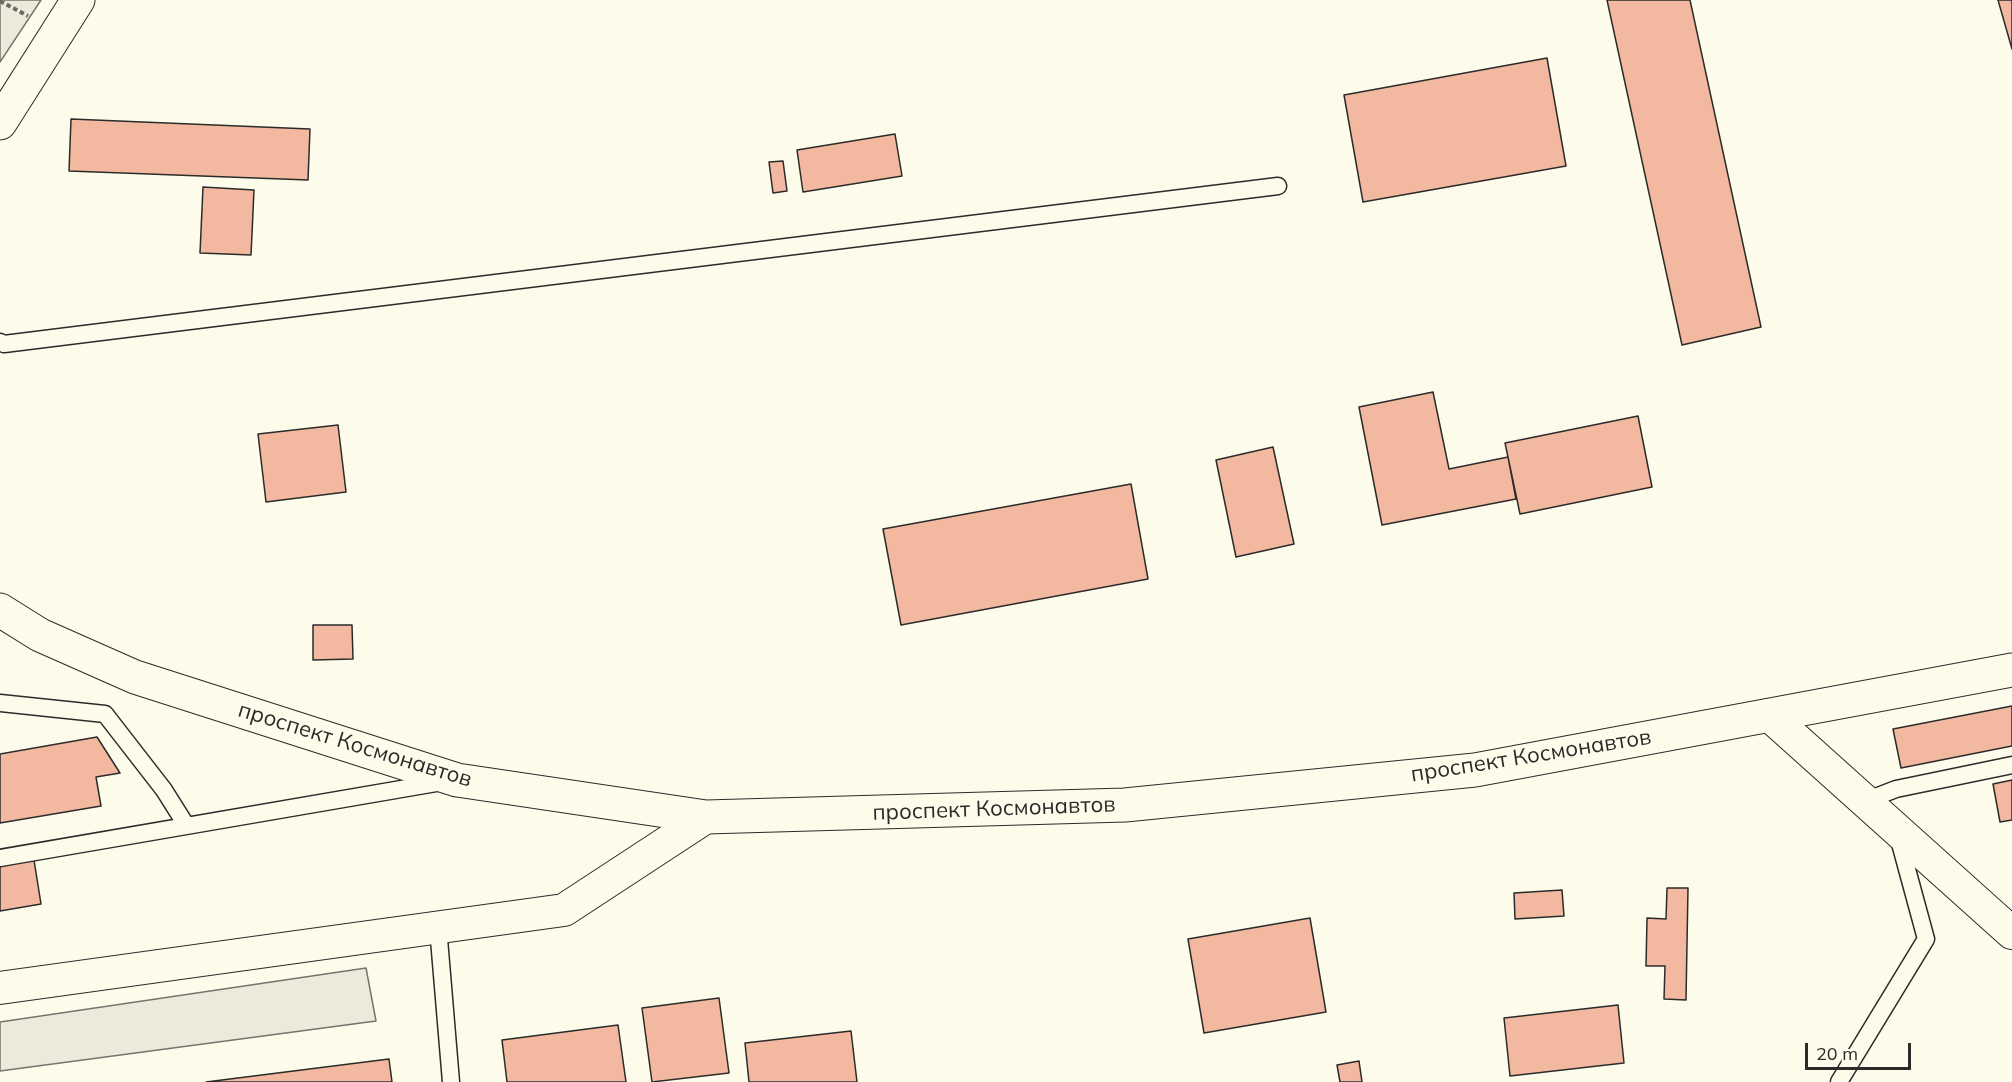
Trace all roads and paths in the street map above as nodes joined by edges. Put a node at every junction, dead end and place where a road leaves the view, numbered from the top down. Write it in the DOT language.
graph roads {
  1 [pos="78,0"];
  2 [pos="0,123"];
  3 [pos="1278,186"];
  4 [pos="0,342"];
  5 [pos="0,610"];
  6 [pos="2012,670"];
  7 [pos="0,702"];
  8 [pos="1769,715"];
  9 [pos="2012,765"];
  10 [pos="457,780"];
  11 [pos="1865,801"];
  12 [pos="706,816"];
  13 [pos="186,825"];
  14 [pos="1897,830"];
  15 [pos="0,858"];
  16 [pos="438,927"];
  17 [pos="2012,933"];
  18 [pos="0,988"];
  19 [pos="451,1082"];
  20 [pos="1839,1082"];
  1 -- 2 [label="street"];
  3 -- 4 [label="lane"];
  5 -- 10 [label="street, проспект Космонавтов"];
  6 -- 8 [label="street, проспект Космонавтов"];
  7 -- 13 [label="lane"];
  8 -- 11 [label="street"];
  8 -- 12 [label="street, проспект Космонавтов"];
  9 -- 11 [label="lane"];
  10 -- 12 [label="street, проспект Космонавтов"];
  10 -- 13 [label="lane"];
  11 -- 14 [label="street"];
  12 -- 16 [label="street"];
  13 -- 15 [label="lane"];
  14 -- 17 [label="street"];
  14 -- 20 [label="lane"];
  16 -- 18 [label="street"];
  16 -- 19 [label="lane"];
}
